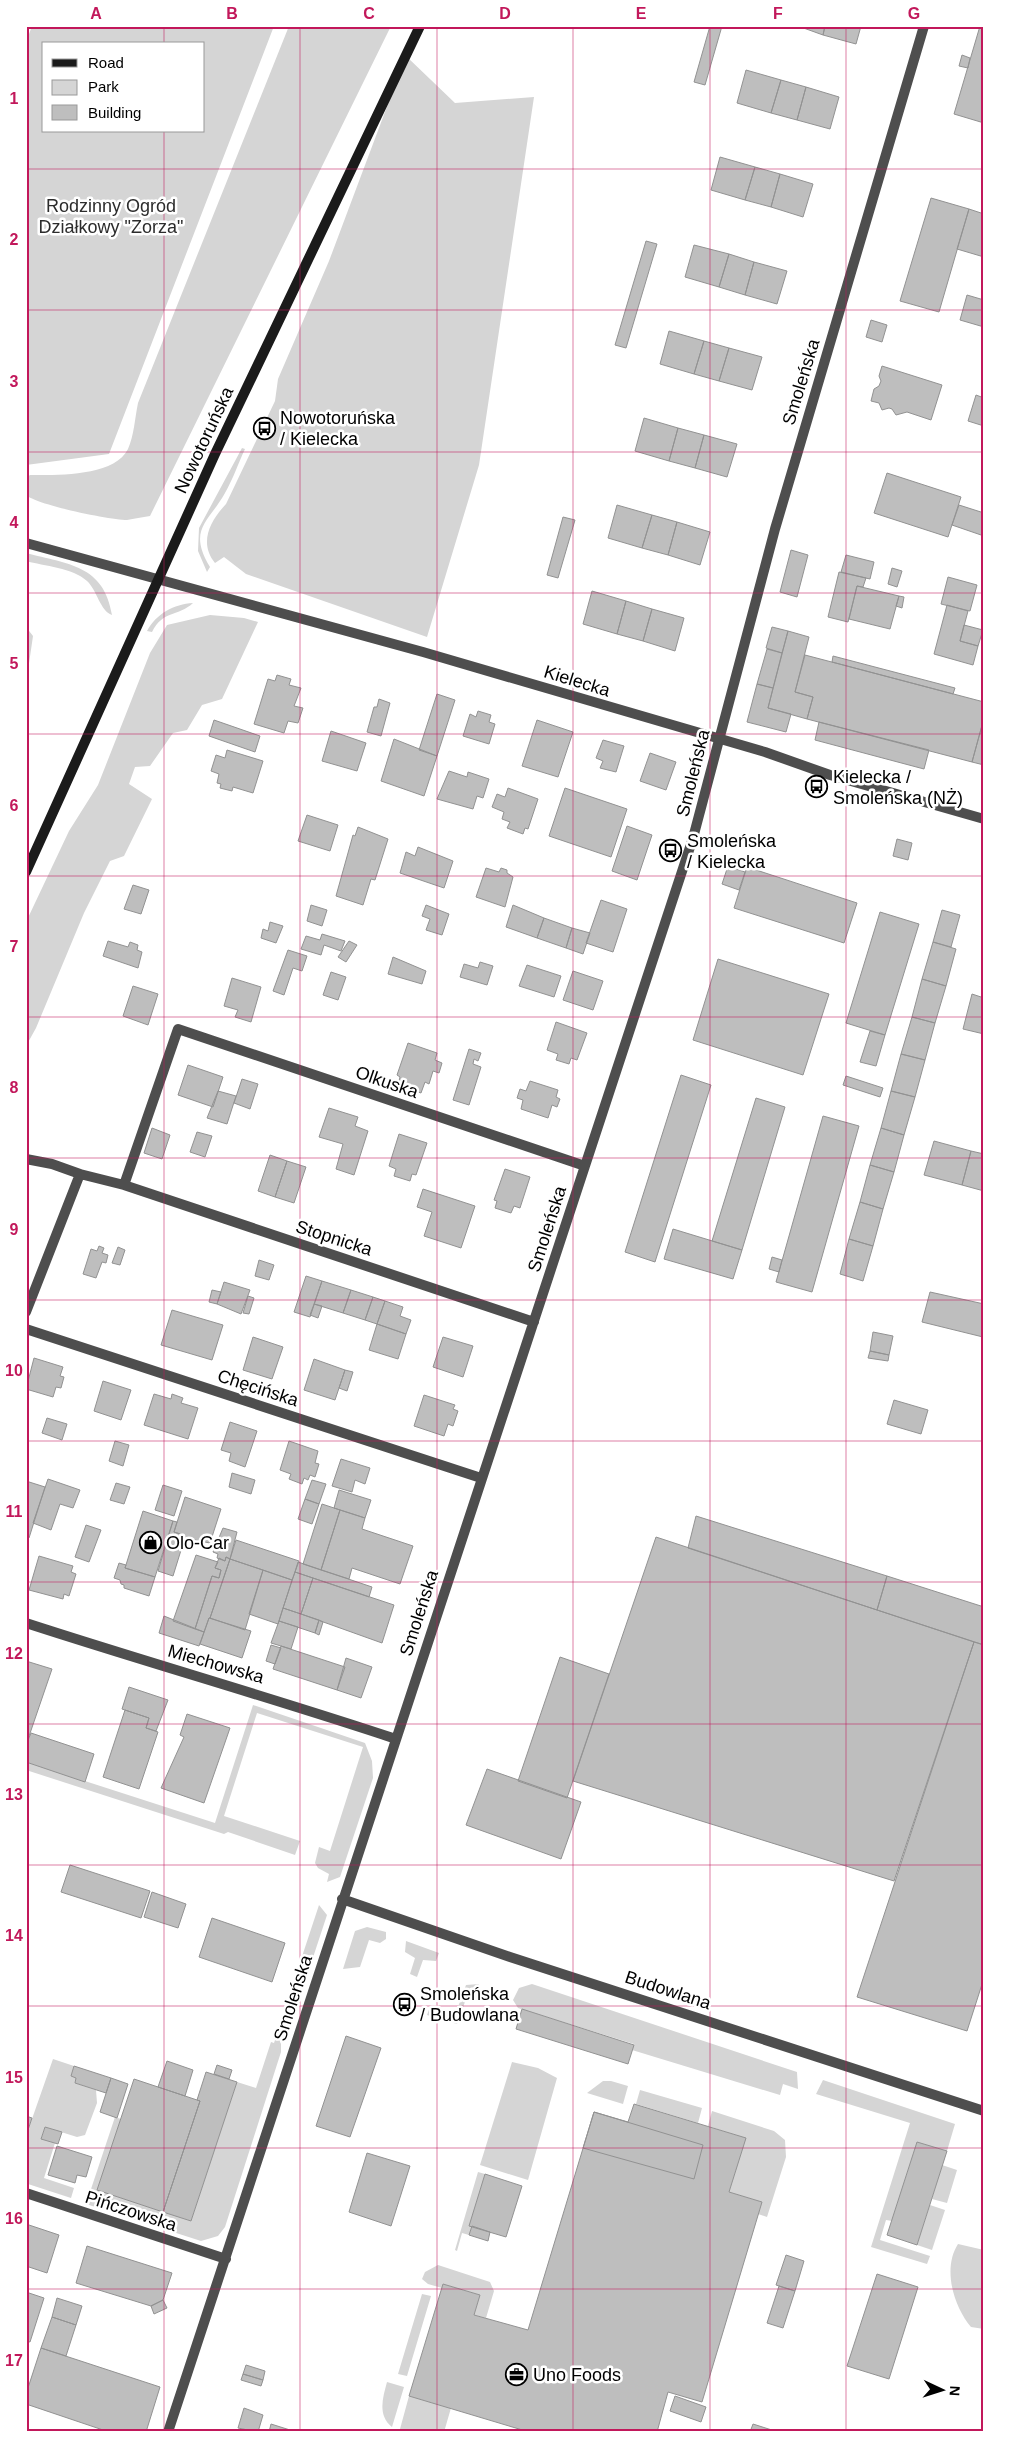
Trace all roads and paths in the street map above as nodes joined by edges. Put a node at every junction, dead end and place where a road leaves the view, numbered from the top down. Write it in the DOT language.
graph roads {
  1 [pos="420,26"];
  2 [pos="924,26"];
  3 [pos="26,543"];
  4 [pos="159,578"];
  5 [pos="720,740"];
  6 [pos="984,819"];
  7 [pos="26,872"];
  8 [pos="26,1159"];
  9 [pos="585,1166"];
  10 [pos="80,1174"];
  11 [pos="124,1185"];
  12 [pos="26,1312"];
  13 [pos="534,1322"];
  14 [pos="26,1329"];
  15 [pos="480,1478"];
  16 [pos="26,1623"];
  17 [pos="396,1738"];
  18 [pos="342,1899"];
  19 [pos="984,2111"];
  20 [pos="26,2193"];
  21 [pos="226,2259"];
  22 [pos="168,2432"];
  1 -- 4 [label="main road, Nowotoruńska"];
  2 -- 5 [label="street, Smoleńska"];
  3 -- 4 [label="street, Kielecka"];
  4 -- 5 [label="street, Kielecka"];
  4 -- 7 [label="main road, Nowotoruńska"];
  5 -- 6 [label="street, Kielecka"];
  5 -- 9 [label="street, Smoleńska"];
  8 -- 10 [label="street"];
  9 -- 11 [label="street, Olkuska"];
  9 -- 13 [label="street, Smoleńska"];
  10 -- 11 [label="street, Stopnicka"];
  10 -- 12 [label="street"];
  11 -- 13 [label="street, Stopnicka"];
  13 -- 15 [label="street, Smoleńska"];
  14 -- 15 [label="street, Chęcińska"];
  15 -- 17 [label="street, Smoleńska"];
  16 -- 17 [label="street, Miechowska"];
  17 -- 18 [label="street, Smoleńska"];
  18 -- 19 [label="street, Budowlana"];
  18 -- 21 [label="street, Smoleńska"];
  20 -- 21 [label="street, Pińczowska"];
  21 -- 22 [label="street, Smoleńska"];
}
